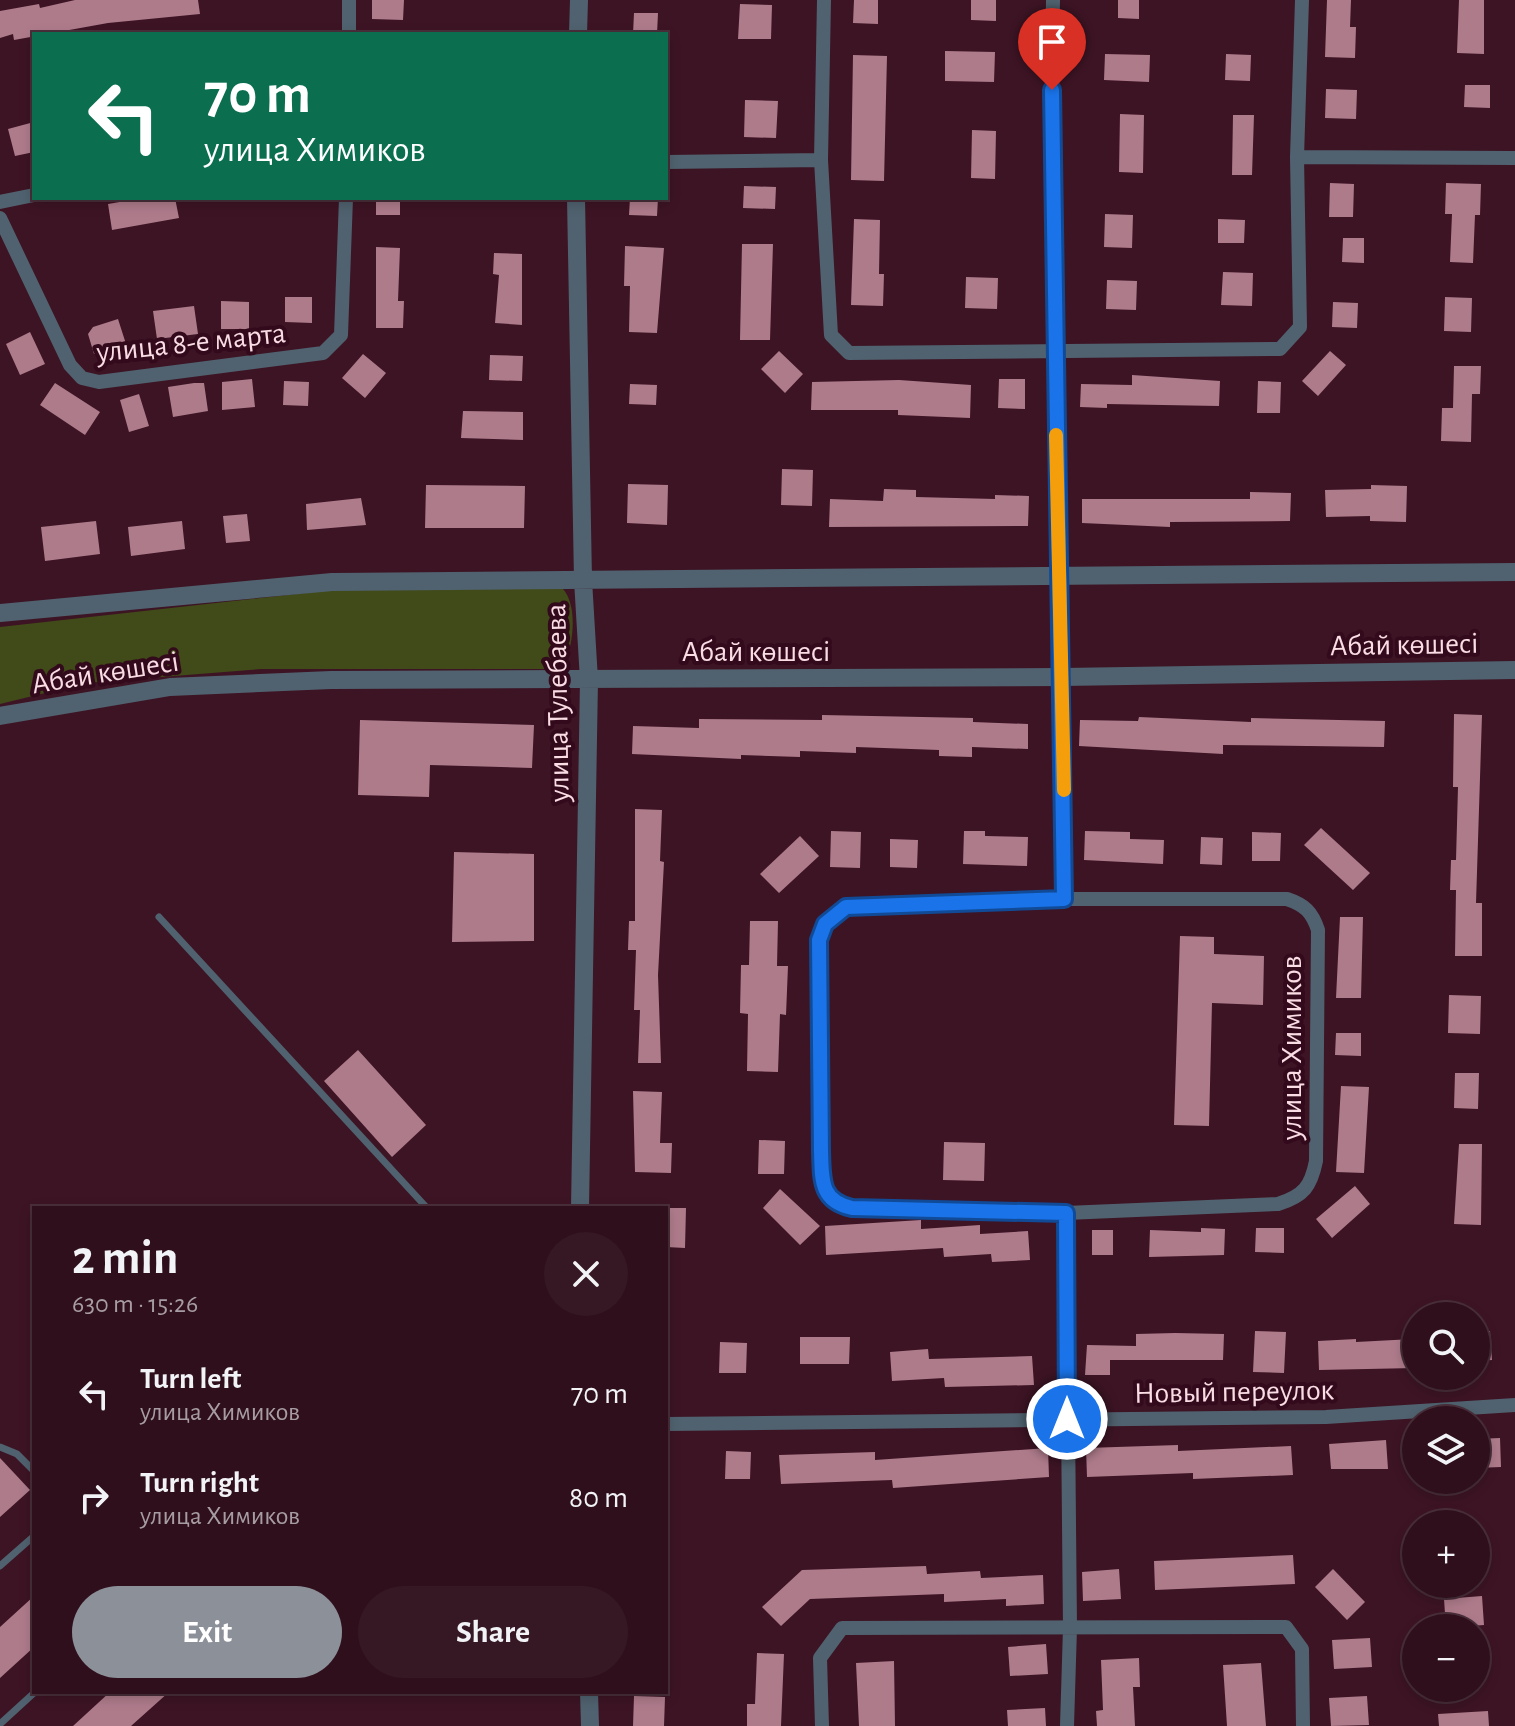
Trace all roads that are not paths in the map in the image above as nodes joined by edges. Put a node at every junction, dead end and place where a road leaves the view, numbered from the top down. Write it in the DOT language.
graph roads {
  1 [pos="349,0"];
  2 [pos="579,0"];
  3 [pos="824,0"];
  4 [pos="1053,0"];
  5 [pos="1302,0"];
  6 [pos="349,32"];
  7 [pos="578,32"];
  8 [pos="1297,157"];
  9 [pos="1515,158"];
  10 [pos="821,160"];
  11 [pos="668,162"];
  12 [pos="32,195"];
  13 [pos="346,200"];
  14 [pos="576,200"];
  15 [pos="0,202"];
  16 [pos="0,218"];
  17 [pos="1054,350"];
  18 [pos="1515,572"];
  19 [pos="1059,578"];
  20 [pos="583,580"];
  21 [pos="0,613"];
  22 [pos="1515,670"];
  23 [pos="1063,677"];
  24 [pos="589,680"];
  25 [pos="0,716"];
  26 [pos="1064,899"];
  27 [pos="159,917"];
  28 [pos="425,1206"];
  29 [pos="580,1206"];
  30 [pos="1066,1213"];
  31 [pos="1515,1405"];
  32 [pos="1067,1419"];
  33 [pos="668,1424"];
  34 [pos="0,1447"];
  35 [pos="32,1469"];
  36 [pos="32,1538"];
  37 [pos="0,1566"];
  38 [pos="1070,1628"];
  39 [pos="33,1694"];
  40 [pos="589,1694"];
  41 [pos="0,1724"];
  42 [pos="590,1726"];
  43 [pos="822,1726"];
  44 [pos="1067,1726"];
  45 [pos="1303,1726"];
  1 -- 6 [label="street"];
  2 -- 7 [label="street"];
  3 -- 10 [label="street"];
  4 -- 17 [label="street"];
  5 -- 8 [label="street"];
  8 -- 9 [label="street"];
  8 -- 17 [label="street"];
  10 -- 11 [label="street"];
  10 -- 17 [label="street"];
  12 -- 15 [label="street"];
  13 -- 16 [label="street, улица 8-е марта"];
  14 -- 20 [label="street, улица Тулебаева"];
  17 -- 19 [label="street"];
  18 -- 19 [label="street"];
  19 -- 20 [label="street"];
  19 -- 23 [label="street"];
  20 -- 21 [label="street"];
  20 -- 24 [label="street, улица Тулебаева"];
  22 -- 23 [label="street, Абай көшесі"];
  23 -- 24 [label="street, Абай көшесі"];
  23 -- 26 [label="street"];
  24 -- 25 [label="street, Абай көшесі"];
  24 -- 29 [label="street, улица Тулебаева"];
  26 -- 30 [label="street, улица Химиков"];
  26 -- 30 [label="street, улица Химиков"];
  27 -- 28 [label="lane"];
  30 -- 32 [label="street"];
  31 -- 32 [label="street, Новый переулок"];
  32 -- 33 [label="street, Новый переулок"];
  32 -- 38 [label="street"];
  34 -- 35 [label="lane"];
  36 -- 37 [label="lane"];
  38 -- 43 [label="street"];
  38 -- 44 [label="street"];
  38 -- 45 [label="street"];
  39 -- 41 [label="lane"];
  40 -- 42 [label="street"];
}
